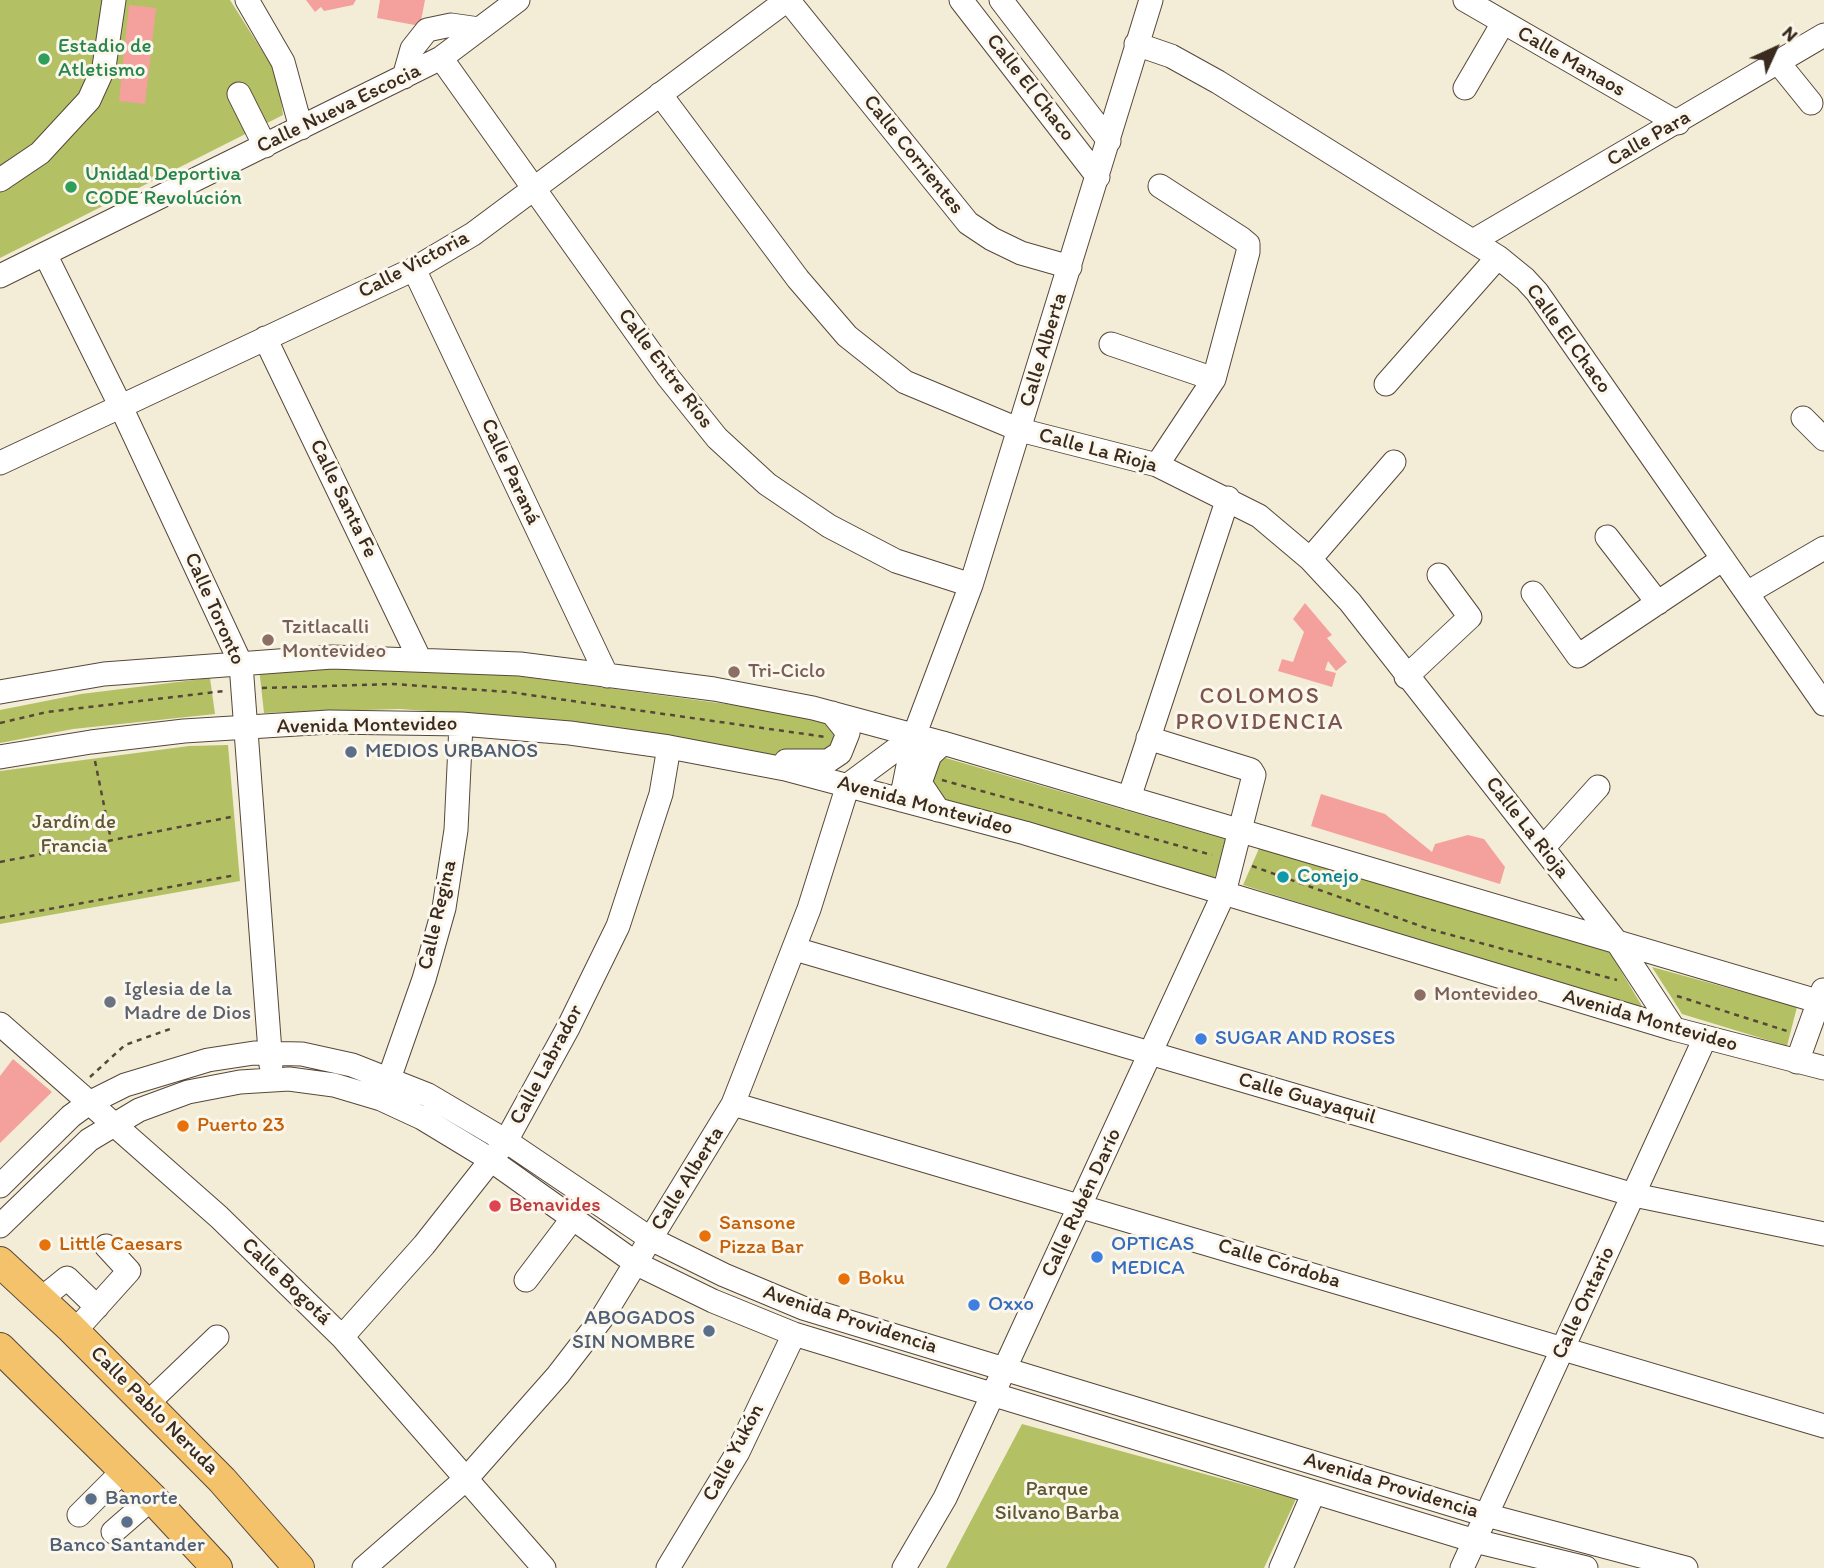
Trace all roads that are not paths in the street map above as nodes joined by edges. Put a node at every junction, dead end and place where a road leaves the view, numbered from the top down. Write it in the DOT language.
graph roads {
  1 [pos="114,0"];
  2 [pos="247,0"];
  3 [pos="518,0"];
  4 [pos="788,0"];
  5 [pos="961,0"];
  6 [pos="1001,0"];
  7 [pos="1151,0"];
  8 [pos="1465,0"];
  9 [pos="1503,23"];
  10 [pos="479,29"];
  11 [pos="1824,35"];
  12 [pos="1136,44"];
  13 [pos="442,58"];
  14 [pos="1777,61"];
  15 [pos="404,77"];
  16 [pos="1465,88"];
  17 [pos="239,94"];
  18 [pos="660,94"];
  19 [pos="1811,103"];
  20 [pos="1678,122"];
  21 [pos="301,128"];
  22 [pos="1109,141"];
  23 [pos="265,146"];
  24 [pos="1098,177"];
  25 [pos="0,180"];
  26 [pos="1160,186"];
  27 [pos="537,190"];
  28 [pos="1473,242"];
  29 [pos="45,254"];
  30 [pos="1498,257"];
  31 [pos="1070,267"];
  32 [pos="414,268"];
  33 [pos="0,276"];
  34 [pos="265,338"];
  35 [pos="1111,344"];
  36 [pos="1214,379"];
  37 [pos="1386,384"];
  38 [pos="121,407"];
  39 [pos="1803,418"];
  40 [pos="1020,430"];
  41 [pos="1824,439"];
  42 [pos="1394,462"];
  43 [pos="0,463"];
  44 [pos="1157,465"];
  45 [pos="1228,498"];
  46 [pos="1607,537"];
  47 [pos="1824,548"];
  48 [pos="1310,559"];
  49 [pos="1723,559"];
  50 [pos="1439,575"];
  51 [pos="971,585"];
  52 [pos="1533,593"];
  53 [pos="1747,593"];
  54 [pos="1658,603"];
  55 [pos="420,660"];
  56 [pos="242,664"];
  57 [pos="607,676"];
  58 [pos="1406,677"];
  59 [pos="0,692"];
  60 [pos="1824,704"];
  61 [pos="832,713"];
  62 [pos="461,724"];
  63 [pos="246,729"];
  64 [pos="914,736"];
  65 [pos="1148,738"];
  66 [pos="943,743"];
  67 [pos="669,747"];
  68 [pos="0,757"];
  69 [pos="759,764"];
  70 [pos="848,785"];
  71 [pos="1598,787"];
  72 [pos="1129,798"];
  73 [pos="901,800"];
  74 [pos="939,810"];
  75 [pos="1242,830"];
  76 [pos="1543,848"];
  77 [pos="1224,893"];
  78 [pos="1619,945"];
  79 [pos="794,949"];
  80 [pos="1822,998"];
  81 [pos="0,1024"];
  82 [pos="1674,1029"];
  83 [pos="1705,1038"];
  84 [pos="270,1052"];
  85 [pos="1153,1053"];
  86 [pos="1797,1062"];
  87 [pos="1824,1068"];
  88 [pos="272,1079"];
  89 [pos="385,1088"];
  90 [pos="82,1097"];
  91 [pos="733,1104"];
  92 [pos="114,1123"];
  93 [pos="506,1141"];
  94 [pos="492,1161"];
  95 [pos="0,1186"];
  96 [pos="1634,1195"];
  97 [pos="1080,1205"];
  98 [pos="573,1218"];
  99 [pos="0,1226"];
  100 [pos="1824,1234"];
  101 [pos="651,1239"];
  102 [pos="106,1245"];
  103 [pos="0,1262"];
  104 [pos="637,1264"];
  105 [pos="526,1280"];
  106 [pos="40,1299"];
  107 [pos="97,1307"];
  108 [pos="75,1331"];
  109 [pos="794,1334"];
  110 [pos="217,1336"];
  111 [pos="342,1337"];
  112 [pos="0,1348"];
  113 [pos="1563,1349"];
  114 [pos="1004,1369"];
  115 [pos="992,1395"];
  116 [pos="146,1404"];
  117 [pos="1824,1426"];
  118 [pos="124,1471"];
  119 [pos="467,1478"];
  120 [pos="1314,1492"];
  121 [pos="152,1498"];
  122 [pos="79,1515"];
  123 [pos="1486,1515"];
  124 [pos="113,1532"];
  125 [pos="1475,1541"];
  126 [pos="217,1568"];
  127 [pos="299,1568"];
  128 [pos="365,1568"];
  129 [pos="544,1568"];
  130 [pos="668,1568"];
  131 [pos="904,1568"];
  132 [pos="1281,1568"];
  133 [pos="1462,1568"];
  134 [pos="1586,1568"];
  135 [pos="1686,1568"];
  1 -- 25 [label="street"];
  2 -- 21 [label="street"];
  3 -- 10 [label="street, Calle Nueva Escocia"];
  4 -- 18 [label="street, Calle Victoria"];
  4 -- 31 [label="street, Calle Corrientes"];
  5 -- 24 [label="street, Calle El Chaco"];
  6 -- 22 [label="street, Calle El Chaco"];
  7 -- 12 [label="street, Calle Alberta"];
  8 -- 9 [label="street, Calle Manaos"];
  9 -- 16 [label="street"];
  9 -- 20 [label="street, Calle Manaos"];
  10 -- 13 [label="street, Calle Nueva Escocia"];
  10 -- 15 [label="street"];
  11 -- 14 [label="street, Calle Para"];
  12 -- 22 [label="street, Calle Alberta"];
  12 -- 28 [label="street, Calle El Chaco"];
  13 -- 15 [label="street, Calle Nueva Escocia"];
  13 -- 27 [label="street, Calle Entre Ríos"];
  14 -- 19 [label="street"];
  14 -- 20 [label="street, Calle Para"];
  15 -- 21 [label="street, Calle Nueva Escocia"];
  17 -- 23 [label="street"];
  18 -- 27 [label="street, Calle Victoria"];
  18 -- 40 [label="street, Calle La Rioja"];
  20 -- 28 [label="street, Calle Para"];
  21 -- 23 [label="street, Calle Nueva Escocia"];
  22 -- 24 [label="street, Calle Alberta"];
  23 -- 29 [label="street, Calle Nueva Escocia"];
  24 -- 31 [label="street, Calle Alberta"];
  26 -- 36 [label="street"];
  27 -- 32 [label="street, Calle Victoria"];
  27 -- 51 [label="street, Calle Entre Ríos"];
  28 -- 30 [label="street, Calle El Chaco"];
  29 -- 33 [label="street, Calle Nueva Escocia"];
  29 -- 38 [label="street, Calle Toronto"];
  30 -- 37 [label="street"];
  30 -- 49 [label="street, Calle El Chaco"];
  31 -- 40 [label="street, Calle Alberta"];
  32 -- 34 [label="street, Calle Victoria"];
  32 -- 57 [label="street, Calle Paraná"];
  34 -- 38 [label="street, Calle Victoria"];
  34 -- 55 [label="street, Calle Santa Fe"];
  35 -- 36 [label="street"];
  36 -- 44 [label="street"];
  38 -- 43 [label="street, Calle Victoria"];
  38 -- 56 [label="street, Calle Toronto"];
  39 -- 41 [label="street"];
  40 -- 44 [label="street, Calle La Rioja"];
  40 -- 51 [label="street, Calle Alberta"];
  42 -- 48 [label="street"];
  44 -- 45 [label="street, Calle La Rioja"];
  45 -- 48 [label="street, Calle La Rioja"];
  45 -- 65 [label="street"];
  46 -- 54 [label="street"];
  47 -- 53 [label="street"];
  48 -- 58 [label="street, Calle La Rioja"];
  49 -- 53 [label="street, Calle El Chaco"];
  49 -- 54 [label="street"];
  50 -- 58 [label="street"];
  51 -- 64 [label="street, Calle Alberta"];
  52 -- 54 [label="street"];
  53 -- 60 [label="street, Calle El Chaco"];
  55 -- 56 [label="street"];
  55 -- 57 [label="street"];
  56 -- 59 [label="street"];
  56 -- 63 [label="street, Calle Toronto"];
  57 -- 61 [label="street"];
  58 -- 76 [label="street, Calle La Rioja"];
  61 -- 64 [label="street"];
  61 -- 69 [label="street"];
  62 -- 63 [label="street, Avenida Montevideo"];
  62 -- 67 [label="street, Avenida Montevideo"];
  62 -- 89 [label="street, Calle Regina"];
  63 -- 68 [label="street, Avenida Montevideo"];
  63 -- 84 [label="street, Calle Toronto"];
  64 -- 66 [label="street"];
  64 -- 70 [label="street"];
  64 -- 73 [label="street, Calle Alberta"];
  65 -- 72 [label="street"];
  65 -- 75 [label="street, Calle Rubén Darío"];
  66 -- 72 [label="street"];
  66 -- 74 [label="street"];
  67 -- 69 [label="street, Avenida Montevideo"];
  67 -- 93 [label="street, Calle Labrador"];
  69 -- 70 [label="street, Avenida Montevideo"];
  70 -- 73 [label="street, Avenida Montevideo"];
  70 -- 79 [label="street, Calle Alberta"];
  71 -- 76 [label="street"];
  72 -- 75 [label="street"];
  73 -- 74 [label="street, Avenida Montevideo"];
  74 -- 77 [label="street, Avenida Montevideo"];
  75 -- 77 [label="street, Calle Rubén Darío"];
  75 -- 78 [label="street"];
  76 -- 78 [label="street, Calle La Rioja"];
  77 -- 82 [label="street, Avenida Montevideo"];
  77 -- 85 [label="street, Calle Rubén Darío"];
  78 -- 80 [label="street"];
  78 -- 82 [label="street, Calle La Rioja"];
  79 -- 85 [label="street, Calle Guayaquil"];
  79 -- 91 [label="street, Calle Alberta"];
  80 -- 86 [label="street"];
  81 -- 90 [label="street, Calle Bogotá"];
  82 -- 83 [label="street, Avenida Montevideo"];
  83 -- 86 [label="street, Avenida Montevideo"];
  83 -- 96 [label="street, Calle Ontario"];
  84 -- 88 [label="street, Calle Toronto"];
  84 -- 89 [label="street, Avenida Providencia"];
  84 -- 90 [label="street, Avenida Providencia"];
  85 -- 96 [label="street, Calle Guayaquil"];
  85 -- 97 [label="street, Calle Rubén Darío"];
  86 -- 87 [label="street, Avenida Montevideo"];
  88 -- 89 [label="street, Avenida Providencia"];
  88 -- 92 [label="street, Avenida Providencia"];
  89 -- 93 [label="street, Avenida Providencia"];
  89 -- 94 [label="street, Avenida Providencia"];
  90 -- 92 [label="street, Calle Bogotá"];
  90 -- 95 [label="street, Avenida Providencia"];
  91 -- 97 [label="street, Calle Córdoba"];
  91 -- 101 [label="street, Calle Alberta"];
  92 -- 99 [label="street, Avenida Providencia"];
  92 -- 111 [label="street, Calle Bogotá"];
  93 -- 94 [label="street, Calle Labrador"];
  93 -- 101 [label="street, Avenida Providencia"];
  94 -- 98 [label="street, Avenida Providencia"];
  94 -- 111 [label="street, Calle Labrador"];
  96 -- 100 [label="street, Calle Guayaquil"];
  96 -- 113 [label="street, Calle Ontario"];
  97 -- 113 [label="street, Calle Córdoba"];
  97 -- 114 [label="street, Calle Rubén Darío"];
  98 -- 104 [label="street, Avenida Providencia"];
  98 -- 105 [label="street"];
  101 -- 104 [label="street, Calle Alberta"];
  101 -- 114 [label="street, Avenida Providencia"];
  102 -- 107 [label="street"];
  103 -- 106 [label="main road, Calle Pablo Neruda"];
  104 -- 109 [label="street, Avenida Providencia"];
  104 -- 119 [label="street, Calle Alberta"];
  106 -- 107 [label="street"];
  106 -- 108 [label="main road, Calle Pablo Neruda"];
  107 -- 108 [label="street"];
  108 -- 116 [label="main road, Calle Pablo Neruda"];
  109 -- 115 [label="street, Avenida Providencia"];
  109 -- 130 [label="street, Calle Yukón"];
  110 -- 116 [label="street"];
  111 -- 119 [label="street, Calle Bogotá"];
  112 -- 118 [label="main road"];
  113 -- 117 [label="street, Calle Córdoba"];
  113 -- 123 [label="street, Calle Ontario"];
  114 -- 115 [label="street, Calle Rubén Darío"];
  114 -- 123 [label="street, Avenida Providencia"];
  115 -- 120 [label="street, Avenida Providencia"];
  115 -- 131 [label="street, Calle Rubén Darío"];
  116 -- 127 [label="main road, Calle Pablo Neruda"];
  118 -- 121 [label="main road"];
  118 -- 122 [label="street"];
  119 -- 128 [label="street, Calle Alberta"];
  119 -- 129 [label="street, Calle Bogotá"];
  120 -- 125 [label="street, Avenida Providencia"];
  120 -- 132 [label="street"];
  121 -- 124 [label="street"];
  121 -- 126 [label="main road"];
  123 -- 125 [label="street, Calle Ontario"];
  123 -- 135 [label="street, Avenida Providencia"];
  125 -- 133 [label="street, Calle Ontario"];
  125 -- 134 [label="street, Avenida Providencia"];
}
